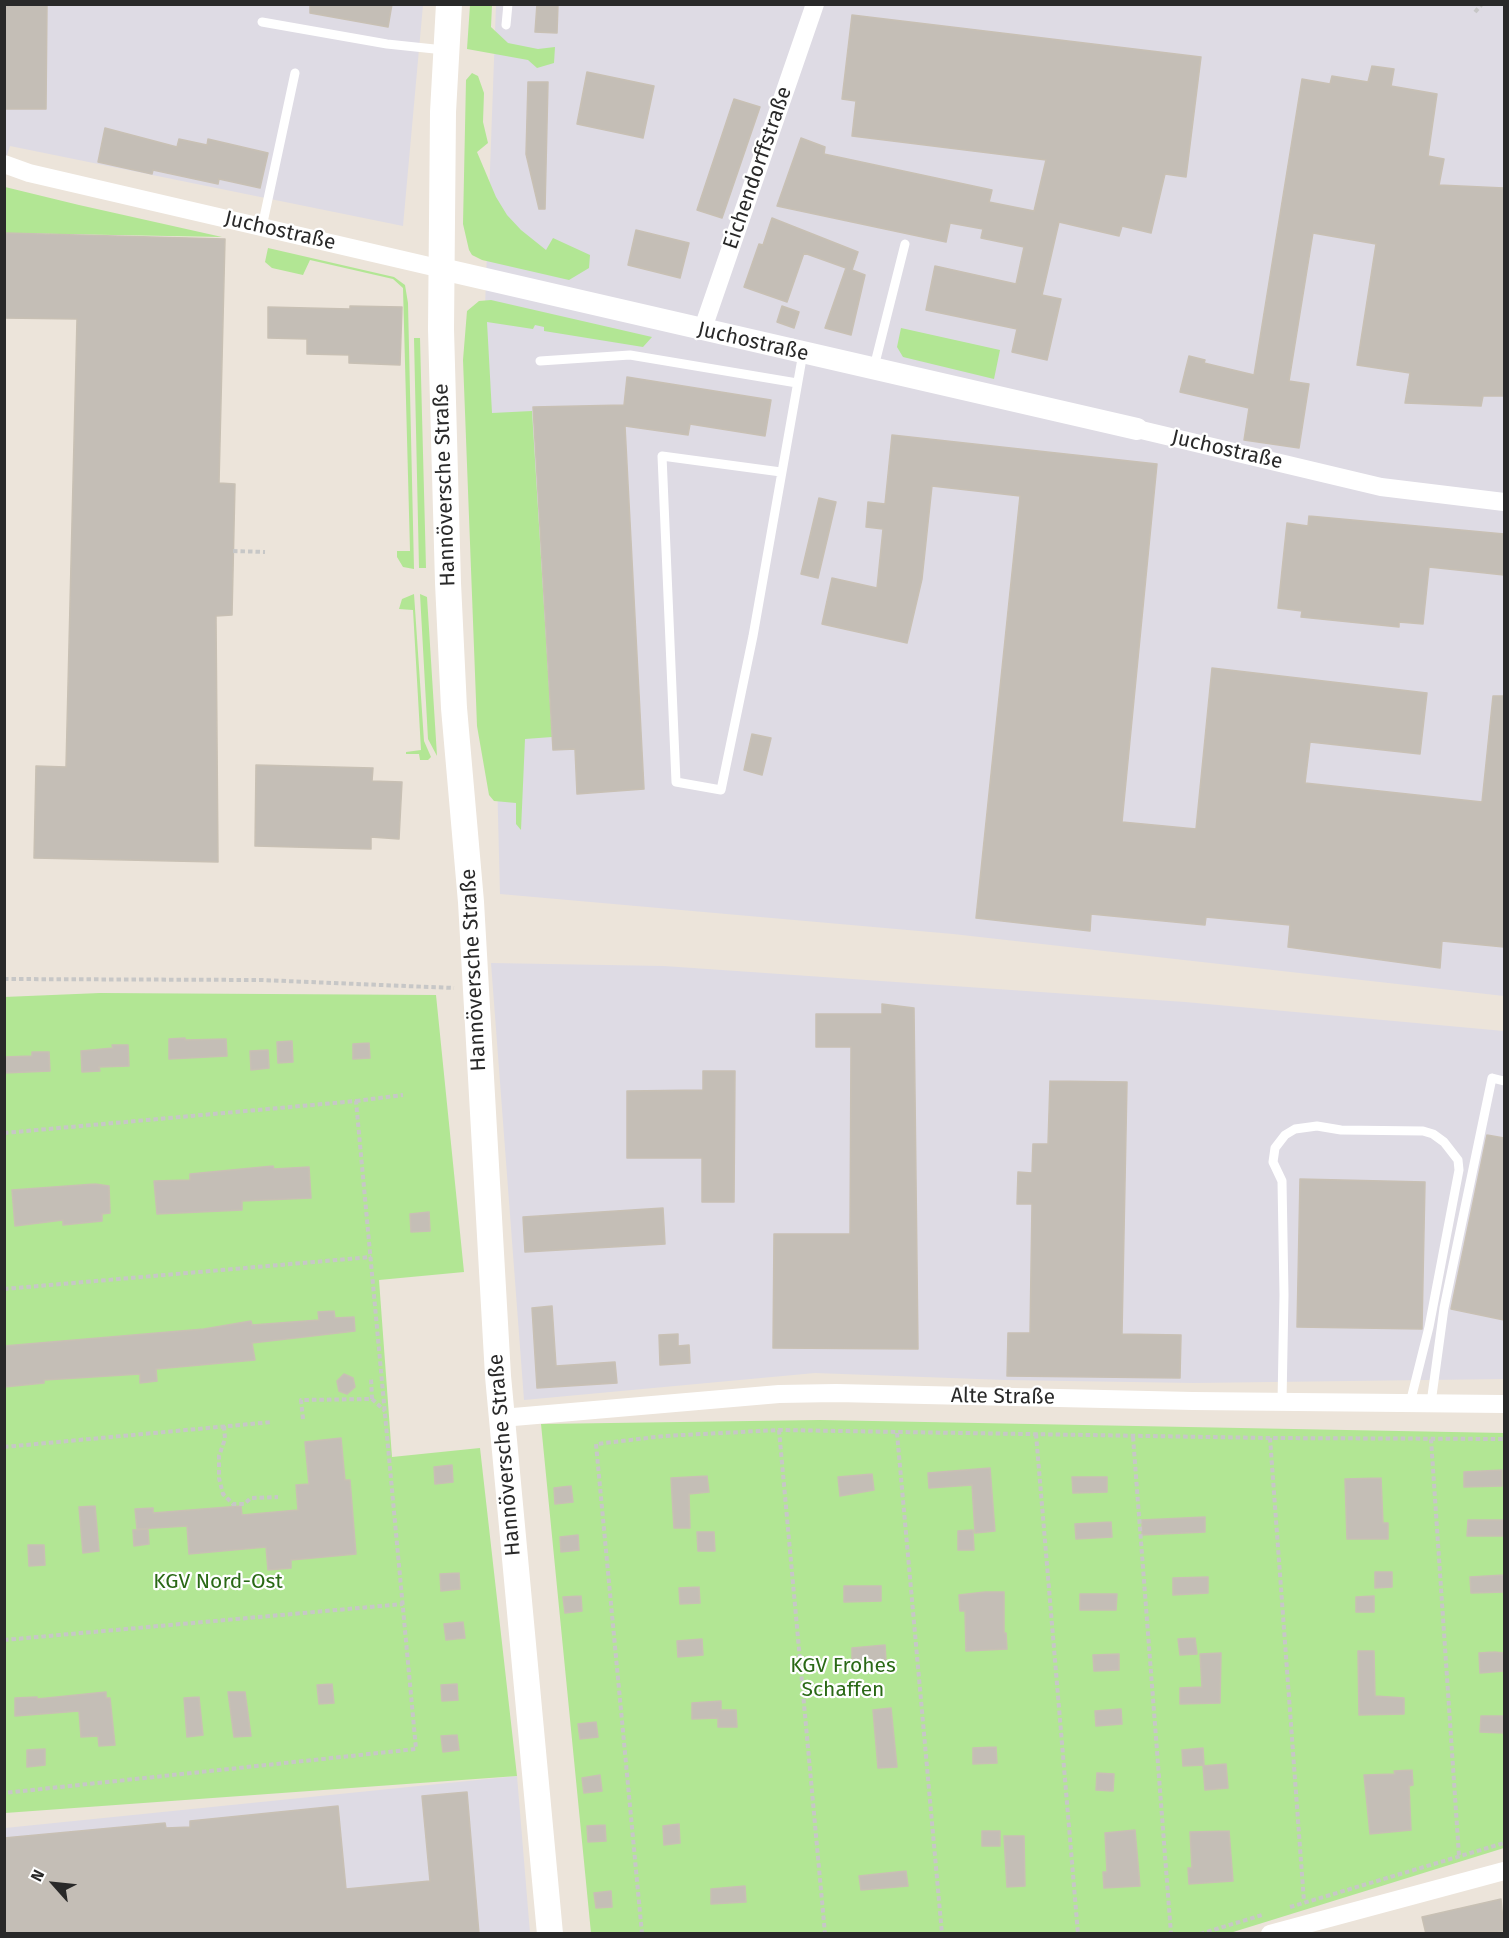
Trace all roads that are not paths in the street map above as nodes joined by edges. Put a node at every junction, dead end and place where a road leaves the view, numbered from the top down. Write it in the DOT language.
graph roads {
  1 [pos="448,4"];
  2 [pos="508,4"];
  3 [pos="815,4"];
  4 [pos="262,22"];
  5 [pos="506,25"];
  6 [pos="446,50"];
  7 [pos="295,73"];
  8 [pos="4,164"];
  9 [pos="262,227"];
  10 [pos="905,244"];
  11 [pos="442,269"];
  12 [pos="702,331"];
  13 [pos="803,353"];
  14 [pos="540,361"];
  15 [pos="874,370"];
  16 [pos="797,383"];
  17 [pos="1137,429"];
  18 [pos="781,472"];
  19 [pos="1504,502"];
  20 [pos="1504,1081"];
  21 [pos="1282,1402"];
  22 [pos="1410,1403"];
  23 [pos="1431,1403"];
  24 [pos="1504,1404"];
  25 [pos="502,1418"];
  26 [pos="1504,1871"];
  27 [pos="1272,1933"];
  28 [pos="549,1934"];
  1 -- 6 [label="main road, Hannöversche Straße"];
  2 -- 5 [label="lane"];
  3 -- 12 [label="street, Eichendorffstraße"];
  4 -- 6 [label="lane"];
  6 -- 11 [label="main road, Hannöversche Straße"];
  7 -- 9 [label="lane"];
  8 -- 9 [label="street, Juchostraße"];
  9 -- 11 [label="street, Juchostraße"];
  10 -- 15 [label="lane"];
  11 -- 12 [label="street, Juchostraße"];
  11 -- 25 [label="main road, Hannöversche Straße"];
  12 -- 13 [label="street, Juchostraße"];
  13 -- 15 [label="street, Juchostraße"];
  13 -- 16 [label="lane"];
  14 -- 16 [label="lane"];
  15 -- 17 [label="street, Juchostraße"];
  16 -- 18 [label="lane"];
  17 -- 19 [label="street, Juchostraße"];
  18 -- 18 [label="lane"];
  20 -- 23 [label="lane"];
  21 -- 22 [label="street, Alte Straße"];
  21 -- 22 [label="lane"];
  21 -- 25 [label="street, Alte Straße"];
  22 -- 23 [label="street, Alte Straße"];
  23 -- 24 [label="street, Alte Straße"];
  25 -- 28 [label="main road, Hannöversche Straße"];
  26 -- 27 [label="street"];
}
